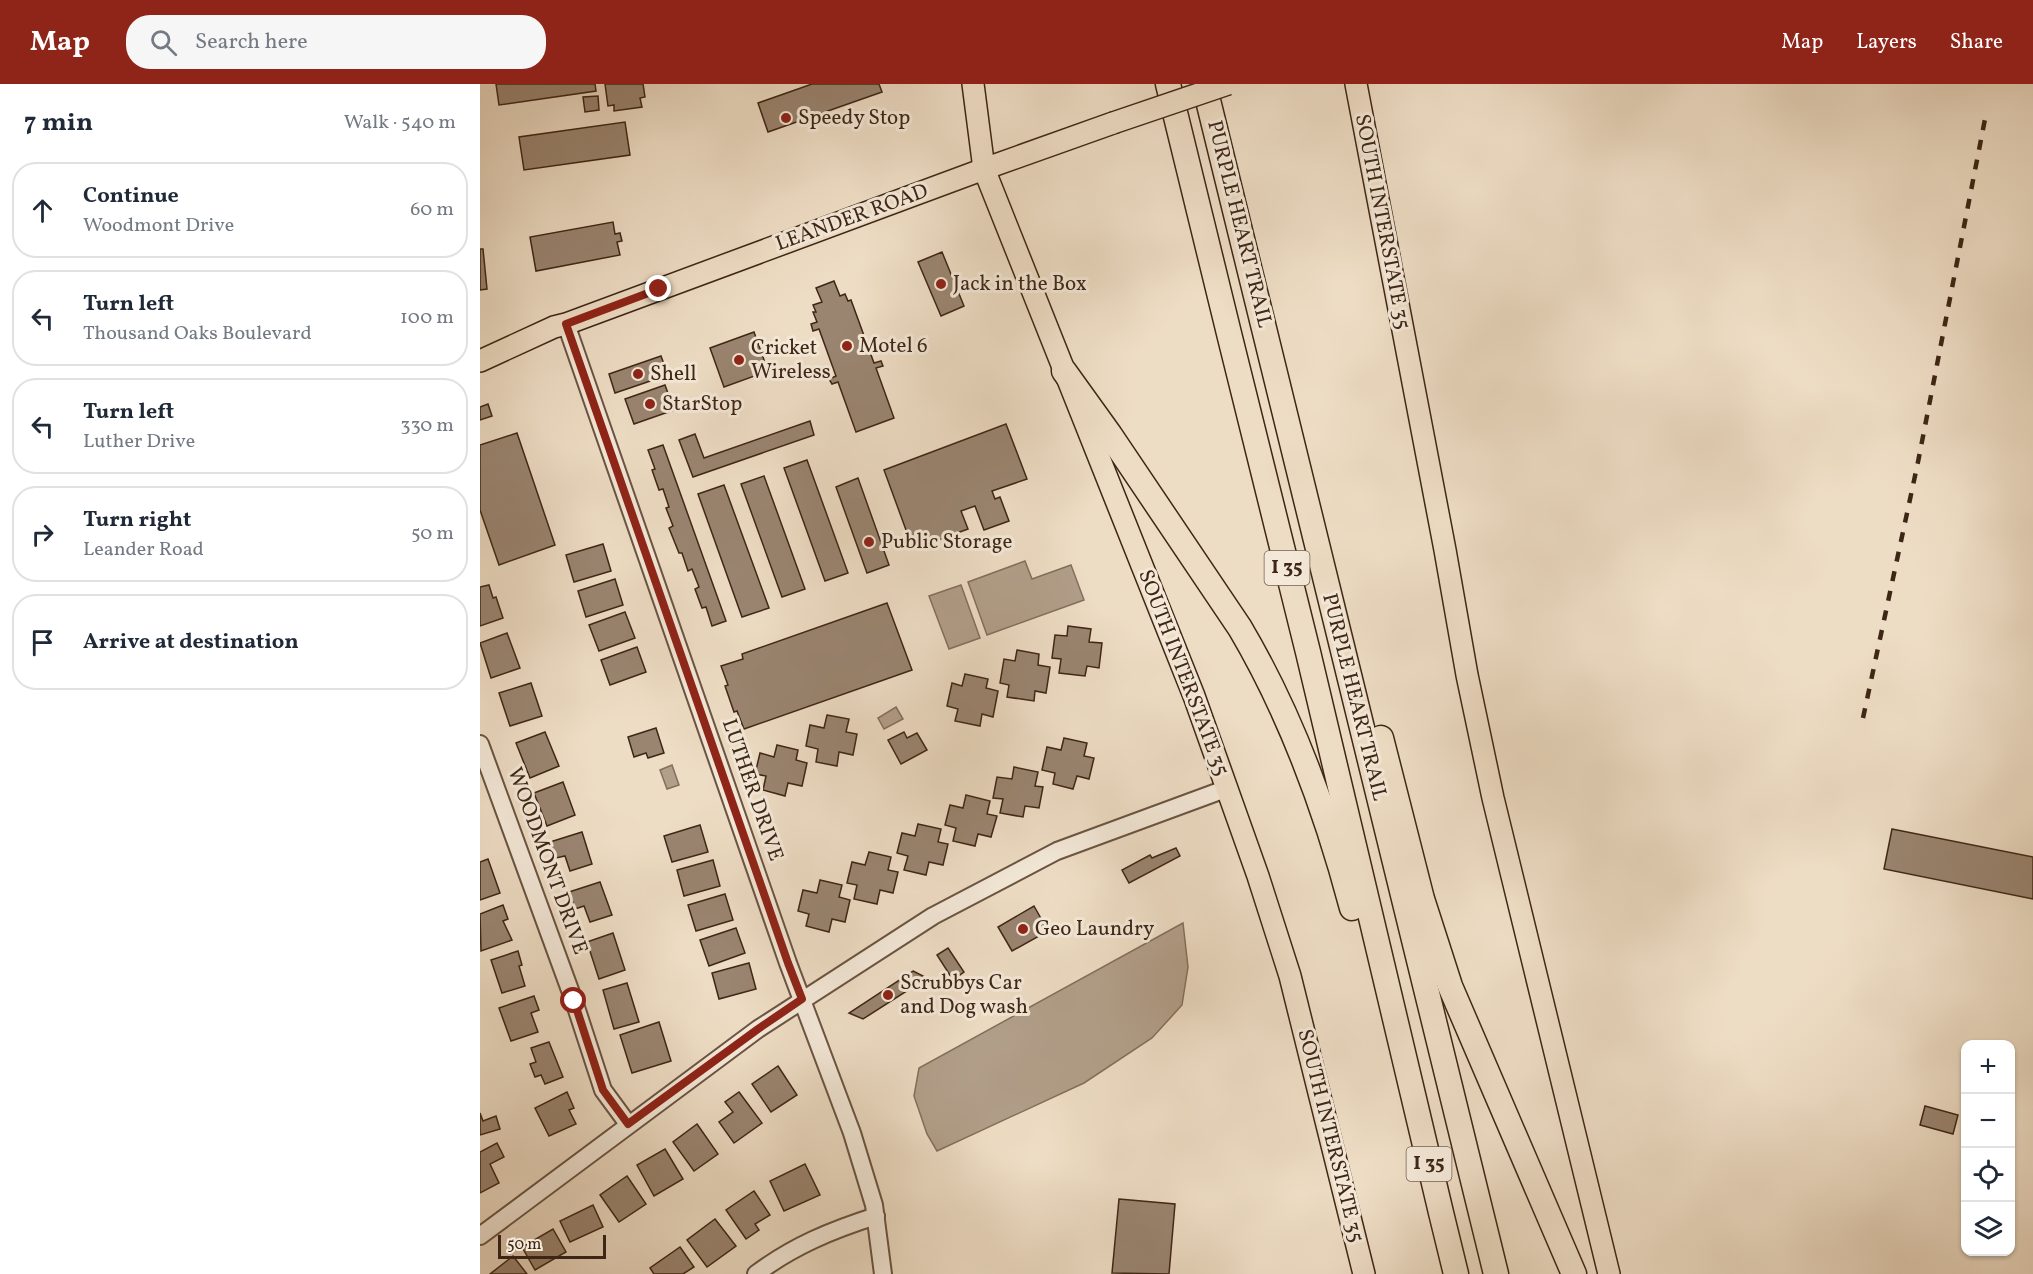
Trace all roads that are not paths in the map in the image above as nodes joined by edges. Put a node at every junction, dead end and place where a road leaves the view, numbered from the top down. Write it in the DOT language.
graph roads {
  1 [pos="973,84"];
  2 [pos="1153,84"];
  3 [pos="1168,84"];
  4 [pos="1204,84"];
  5 [pos="1228,84"];
  6 [pos="1356,84"];
  7 [pos="984,169"];
  8 [pos="1224,317"];
  9 [pos="566,324"];
  10 [pos="480,361"];
  11 [pos="1064,371"];
  12 [pos="1285,416"];
  13 [pos="480,744"];
  14 [pos="1228,788"];
  15 [pos="802,999"];
  16 [pos="1402,1054"];
  17 [pos="628,1124"];
  18 [pos="876,1216"];
  19 [pos="480,1236"];
  20 [pos="756,1274"];
  21 [pos="883,1274"];
  22 [pos="1364,1274"];
  23 [pos="1456,1274"];
  24 [pos="1496,1274"];
  25 [pos="1574,1274"];
  26 [pos="1608,1274"];
  1 -- 7 [label="main road, SOUTH INTERSTATE 35"];
  2 -- 8 [label="highway"];
  3 -- 8 [label="highway, PURPLE HEART TRAIL / I 35"];
  4 -- 12 [label="highway, PURPLE HEART TRAIL / I 35"];
  5 -- 7 [label="main road, LEANDER ROAD, bridge"];
  6 -- 26 [label="main road, SOUTH INTERSTATE 35"];
  7 -- 9 [label="main road, LEANDER ROAD"];
  7 -- 11 [label="main road, SOUTH INTERSTATE 35"];
  8 -- 16 [label="highway, PURPLE HEART TRAIL / I 35"];
  9 -- 10 [label="main road, LEANDER ROAD"];
  9 -- 15 [label="street, LUTHER DRIVE"];
  11 -- 14 [label="main road, SOUTH INTERSTATE 35"];
  11 -- 16 [label="highway"];
  12 -- 24 [label="highway, PURPLE HEART TRAIL / I 35"];
  12 -- 25 [label="highway"];
  13 -- 17 [label="street, WOODMONT DRIVE"];
  14 -- 15 [label="street"];
  14 -- 22 [label="main road, SOUTH INTERSTATE 35"];
  15 -- 17 [label="street"];
  15 -- 18 [label="street, LUTHER DRIVE"];
  16 -- 23 [label="highway, PURPLE HEART TRAIL / I 35"];
  17 -- 19 [label="street"];
  18 -- 20 [label="street"];
  18 -- 21 [label="street, LUTHER DRIVE"];
}
